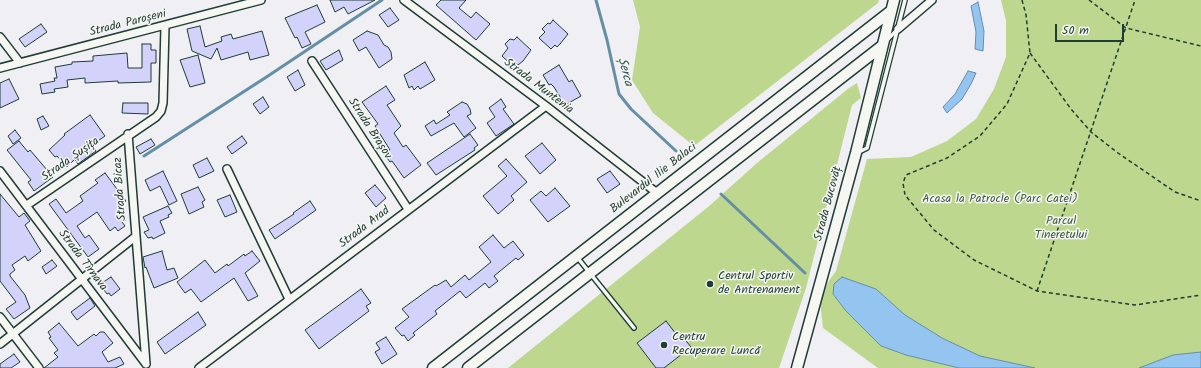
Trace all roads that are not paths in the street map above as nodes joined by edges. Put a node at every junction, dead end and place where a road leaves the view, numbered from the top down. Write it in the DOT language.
graph roads {
  1 [pos="261,0"];
  2 [pos="404,0"];
  3 [pos="894,0"];
  4 [pos="905,0"];
  5 [pos="932,0"];
  6 [pos="891,11"];
  7 [pos="165,26"];
  8 [pos="898,29"];
  9 [pos="0,37"];
  10 [pos="882,46"];
  11 [pos="312,61"];
  12 [pos="20,63"];
  13 [pos="0,68"];
  14 [pos="546,106"];
  15 [pos="128,134"];
  16 [pos="856,153"];
  17 [pos="227,169"];
  18 [pos="0,171"];
  19 [pos="657,193"];
  20 [pos="27,205"];
  21 [pos="408,210"];
  22 [pos="136,237"];
  23 [pos="576,256"];
  24 [pos="590,273"];
  25 [pos="82,279"];
  26 [pos="289,299"];
  27 [pos="0,317"];
  28 [pos="634,328"];
  29 [pos="13,334"];
  30 [pos="0,344"];
  31 [pos="146,366"];
  32 [pos="39,368"];
  33 [pos="199,368"];
  34 [pos="433,368"];
  35 [pos="468,368"];
  36 [pos="797,368"];
  1 -- 7 [label="street, Strada Paroșeni"];
  2 -- 14 [label="street, Strada Muntenia"];
  3 -- 6 [label="main road, Strada Bucovăț"];
  4 -- 8 [label="lane"];
  5 -- 8 [label="street"];
  6 -- 10 [label="main road, Strada Bucovăț"];
  6 -- 19 [label="main road, Bulevardul Ilie Balaci"];
  7 -- 12 [label="street, Strada Paroșeni"];
  7 -- 15 [label="street"];
  8 -- 10 [label="lane"];
  8 -- 16 [label="lane"];
  9 -- 12 [label="street"];
  10 -- 16 [label="main road, Strada Bucovăț"];
  10 -- 24 [label="main road"];
  11 -- 21 [label="street, Strada Brașov"];
  12 -- 13 [label="street, Strada Paroșeni"];
  14 -- 19 [label="street, Strada Muntenia"];
  14 -- 21 [label="street, Strada Arad"];
  15 -- 20 [label="street, Strada Șușița"];
  15 -- 22 [label="street, Strada Bicaz"];
  16 -- 36 [label="main road, Strada Bucovăț"];
  17 -- 26 [label="street"];
  18 -- 20 [label="street, Strada Tîrnava"];
  19 -- 23 [label="main road, Bulevardul Ilie Balaci"];
  20 -- 25 [label="street, Strada Tîrnava"];
  21 -- 26 [label="street, Strada Arad"];
  22 -- 25 [label="street"];
  22 -- 31 [label="street, Strada Bicaz"];
  23 -- 24 [label="lane"];
  23 -- 34 [label="main road, Bulevardul Ilie Balaci"];
  24 -- 28 [label="lane"];
  24 -- 35 [label="main road"];
  25 -- 29 [label="street"];
  25 -- 31 [label="street, Strada Tîrnava"];
  26 -- 33 [label="street, Strada Arad"];
  27 -- 29 [label="street"];
  29 -- 30 [label="street"];
  29 -- 32 [label="street"];
}
